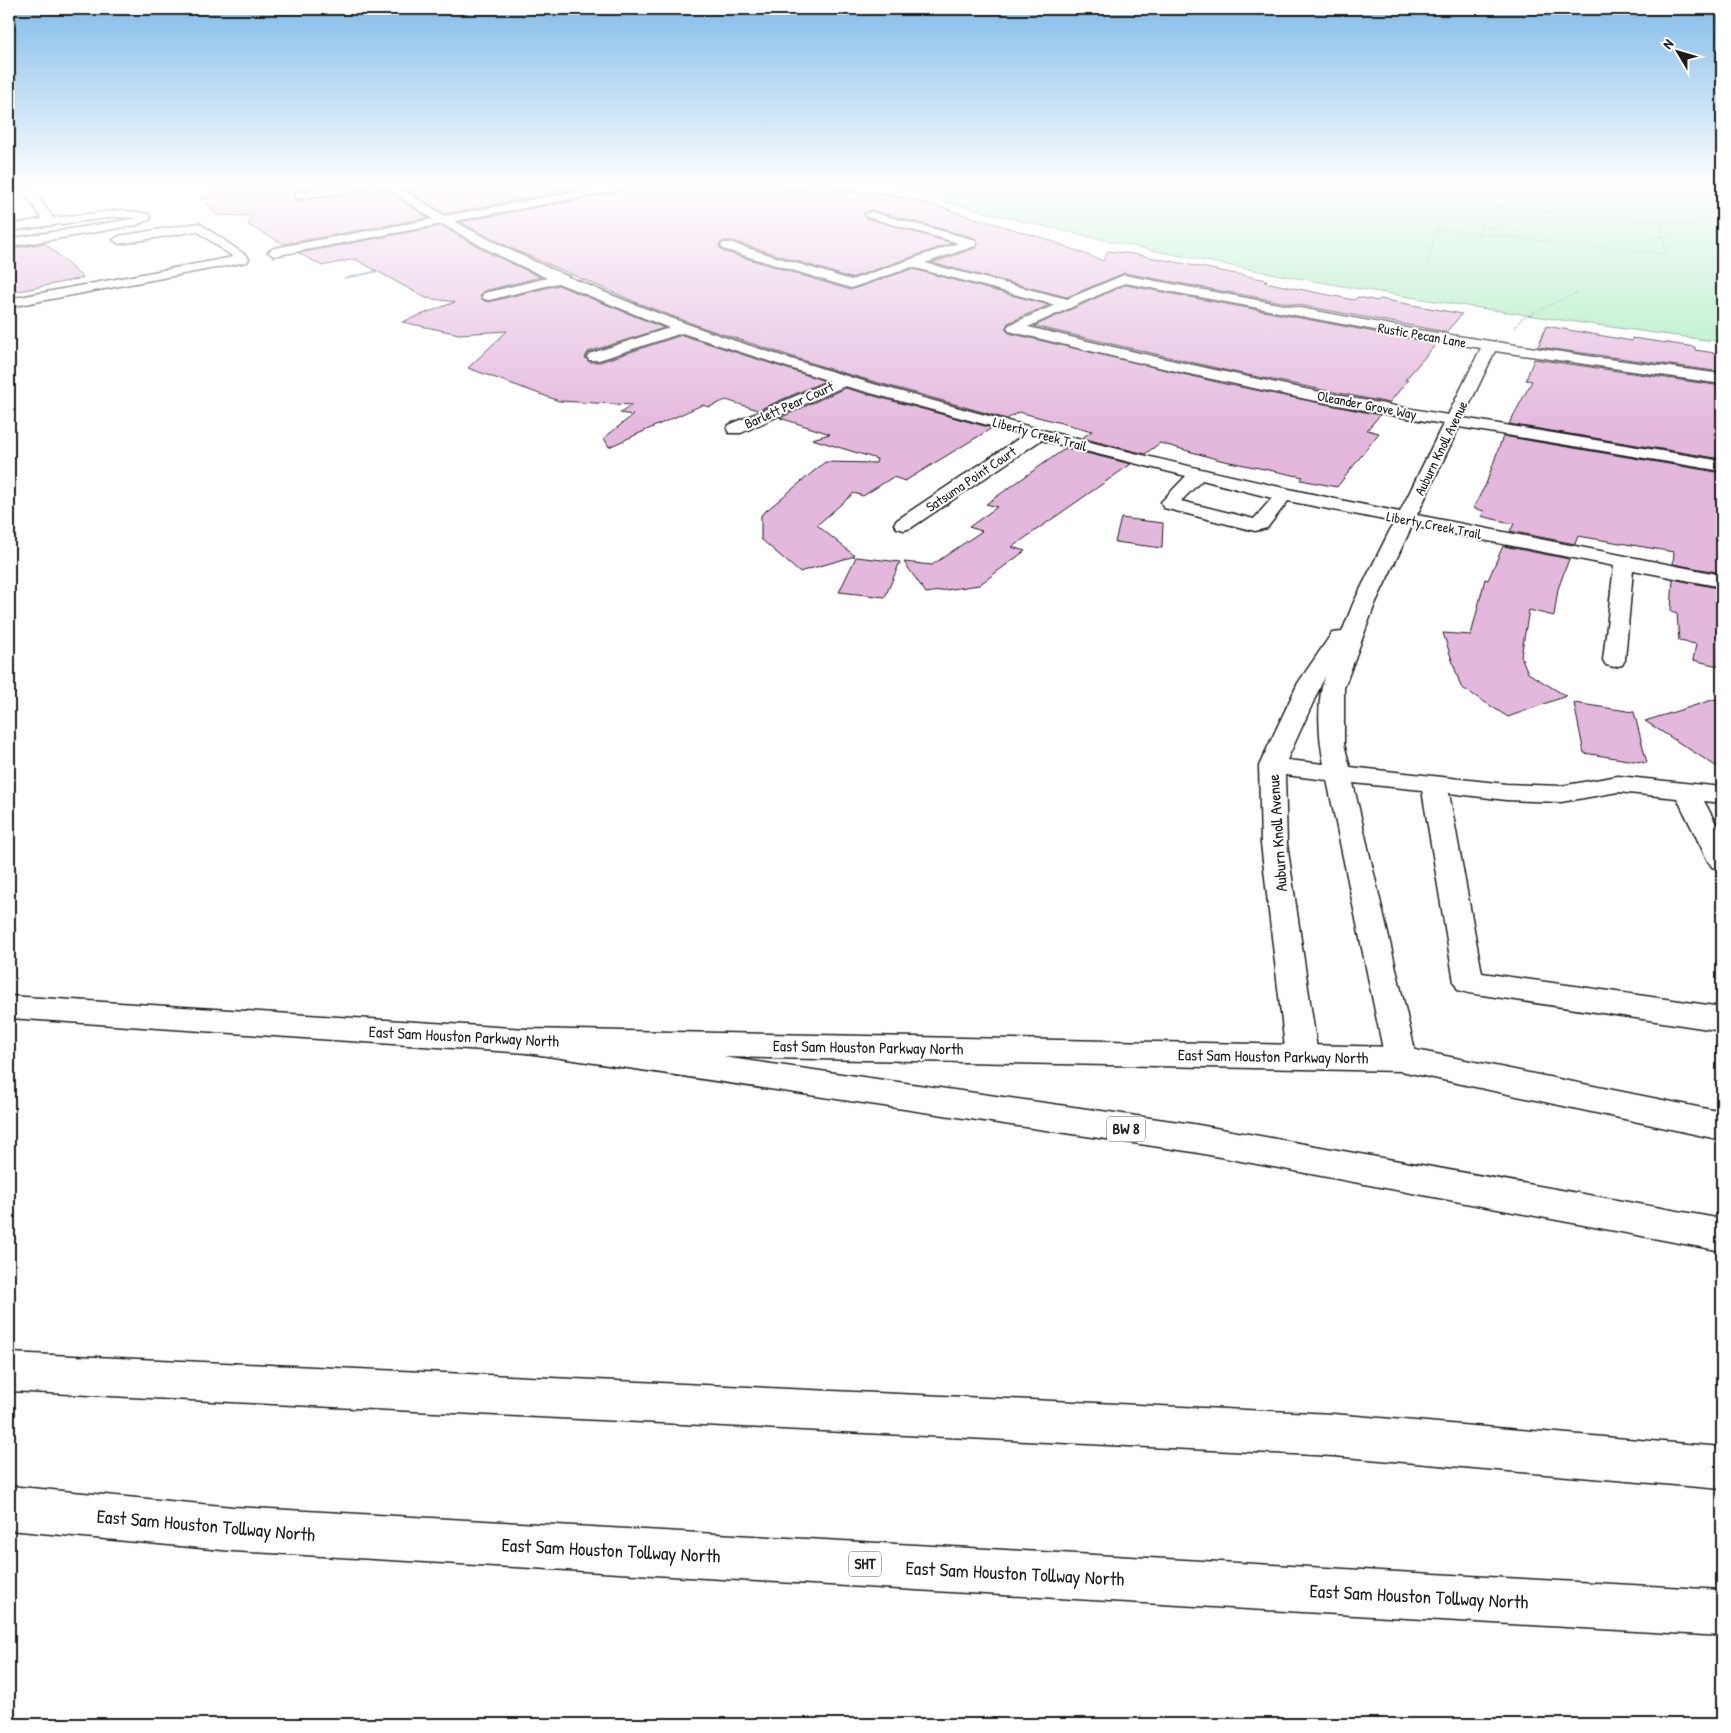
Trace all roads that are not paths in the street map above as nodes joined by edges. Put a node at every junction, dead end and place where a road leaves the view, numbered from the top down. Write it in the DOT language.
graph roads {
  1 [pos="197,268"];
  2 [pos="537,268"];
  3 [pos="798,268"];
  4 [pos="897,268"];
  5 [pos="930,268"];
  6 [pos="559,278"];
  7 [pos="489,296"];
  8 [pos="9,304"];
  9 [pos="1069,304"];
  10 [pos="682,328"];
  11 [pos="1490,346"];
  12 [pos="594,357"];
  13 [pos="1722,379"];
  14 [pos="844,380"];
  15 [pos="1454,421"];
  16 [pos="734,429"];
  17 [pos="1038,434"];
  18 [pos="1722,466"];
  19 [pos="1197,475"];
  20 [pos="1284,495"];
  21 [pos="1407,519"];
  22 [pos="904,524"];
  23 [pos="1624,562"];
  24 [pos="1722,581"];
  25 [pos="1364,604"];
  26 [pos="1614,660"];
  27 [pos="1272,766"];
  28 [pos="1338,774"];
  29 [pos="1434,784"];
  30 [pos="1686,791"];
  31 [pos="1722,795"];
  32 [pos="1722,861"];
  33 [pos="9,1007"];
  34 [pos="1722,1018"];
  35 [pos="527,1041"];
  36 [pos="1302,1056"];
  37 [pos="1401,1059"];
  38 [pos="1722,1126"];
  39 [pos="1722,1235"];
  40 [pos="9,1372"];
  41 [pos="1722,1468"];
  42 [pos="9,1508"];
  43 [pos="1722,1613"];
  1 -- 8 [label="main road"];
  2 -- 6 [label="main road, Liberty Creek Trail"];
  3 -- 4 [label="main road"];
  5 -- 9 [label="main road"];
  6 -- 7 [label="main road"];
  6 -- 10 [label="main road, Liberty Creek Trail"];
  9 -- 11 [label="main road, Rustic Pecan Lane"];
  9 -- 15 [label="main road, Oleander Grove Way"];
  10 -- 12 [label="main road"];
  10 -- 14 [label="main road, Liberty Creek Trail"];
  11 -- 13 [label="main road, Rustic Pecan Lane"];
  11 -- 15 [label="main road, Auburn Knoll Avenue"];
  14 -- 16 [label="main road, Barlett Pear Court"];
  14 -- 17 [label="main road, Liberty Creek Trail"];
  15 -- 18 [label="main road, Oleander Grove Way"];
  15 -- 21 [label="main road, Auburn Knoll Avenue"];
  17 -- 19 [label="main road, Liberty Creek Trail"];
  17 -- 22 [label="main road, Satsuma Point Court"];
  19 -- 20 [label="main road, Liberty Creek Trail"];
  19 -- 20 [label="main road"];
  20 -- 21 [label="main road, Liberty Creek Trail"];
  21 -- 23 [label="main road, Liberty Creek Trail"];
  21 -- 25 [label="main road, Auburn Knoll Avenue"];
  23 -- 24 [label="main road, Liberty Creek Trail"];
  23 -- 26 [label="main road"];
  25 -- 27 [label="main road, Auburn Knoll Avenue"];
  25 -- 28 [label="main road, Auburn Knoll Avenue"];
  27 -- 28 [label="main road"];
  27 -- 36 [label="main road, Auburn Knoll Avenue"];
  28 -- 29 [label="main road"];
  28 -- 37 [label="main road, Auburn Knoll Avenue"];
  29 -- 30 [label="main road"];
  29 -- 34 [label="main road"];
  30 -- 31 [label="main road"];
  30 -- 32 [label="main road"];
  33 -- 35 [label="main road, East Sam Houston Parkway North / BW 8"];
  35 -- 36 [label="main road, East Sam Houston Parkway North / BW 8"];
  35 -- 39 [label="main road, BW 8"];
  36 -- 37 [label="main road, East Sam Houston Parkway North / BW 8"];
  37 -- 38 [label="main road, East Sam Houston Parkway North / BW 8"];
  40 -- 41 [label="main road"];
  42 -- 43 [label="main road, East Sam Houston Tollway North / SHT"];
}
